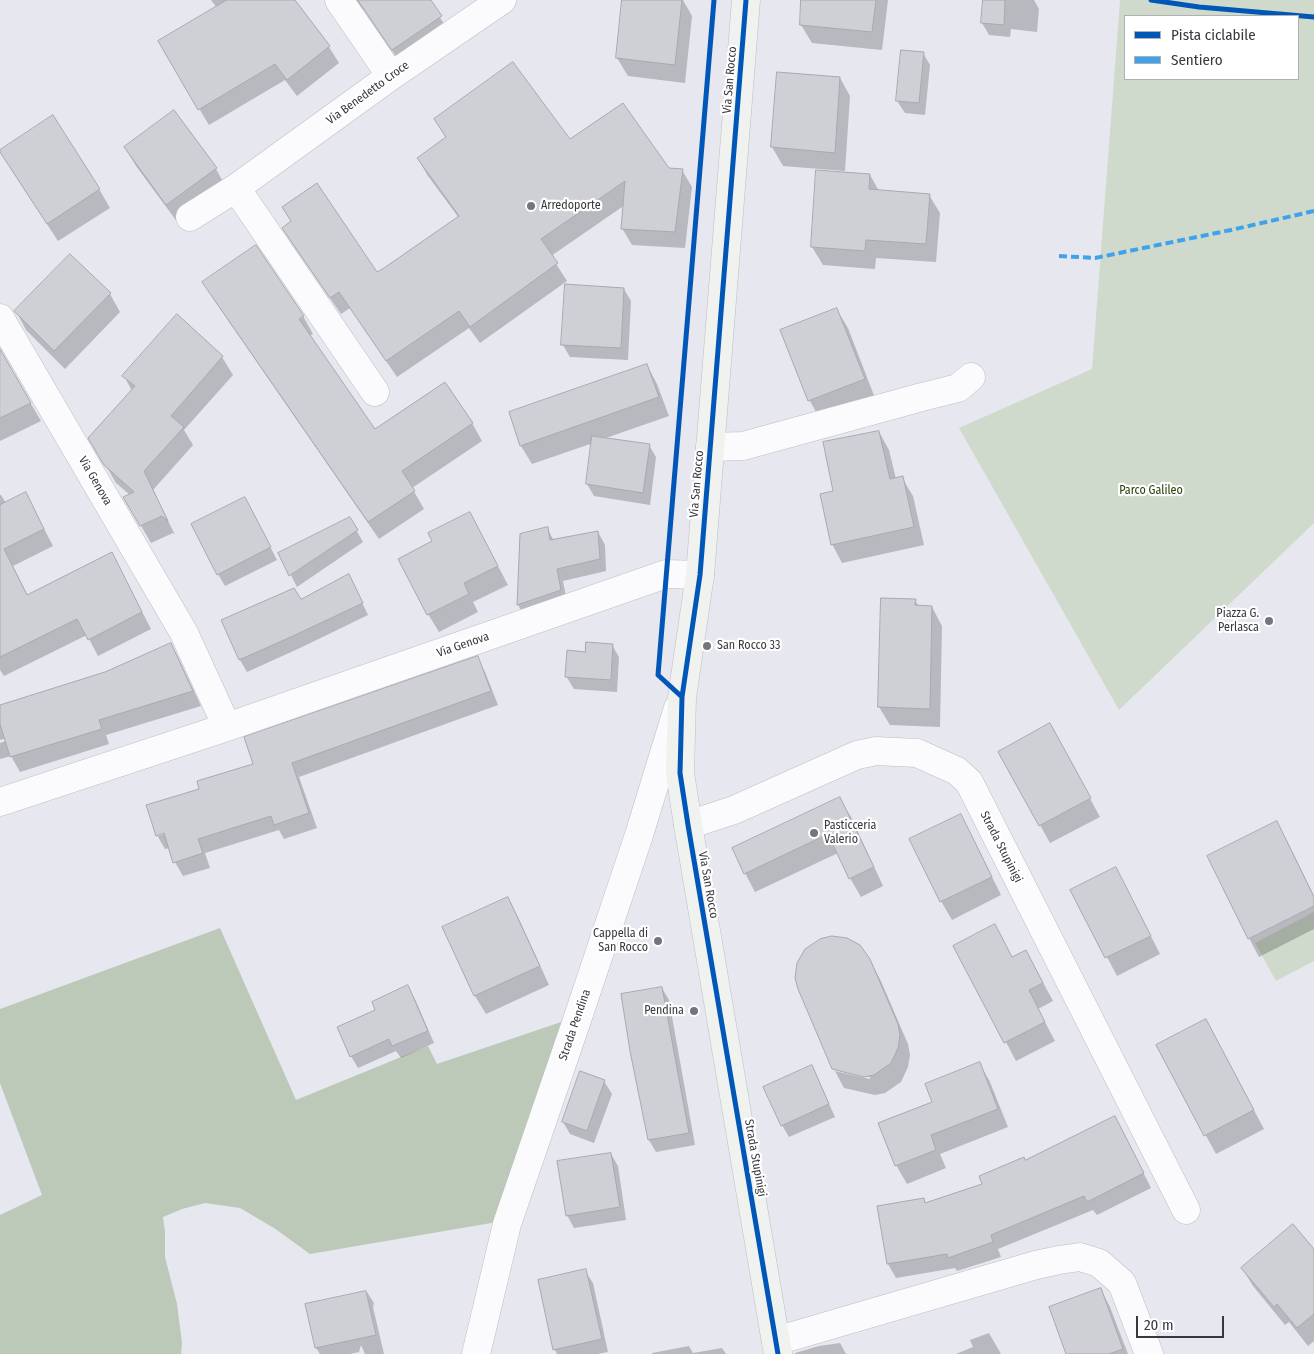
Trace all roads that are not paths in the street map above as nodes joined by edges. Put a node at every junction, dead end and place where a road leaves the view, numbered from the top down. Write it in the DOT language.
graph roads {
  1 [pos="340,0"];
  2 [pos="502,0"];
  3 [pos="746,0"];
  4 [pos="390,76"];
  5 [pos="236,188"];
  6 [pos="190,218"];
  7 [pos="0,318"];
  8 [pos="971,377"];
  9 [pos="376,392"];
  10 [pos="710,447"];
  11 [pos="700,576"];
  12 [pos="682,697"];
  13 [pos="227,727"];
  14 [pos="0,802"];
  15 [pos="688,825"];
  16 [pos="712,966"];
  17 [pos="1186,1210"];
  18 [pos="777,1348"];
  19 [pos="476,1354"];
  20 [pos="1149,1354"];
  1 -- 4 [label="street"];
  2 -- 4 [label="street, Via Benedetto Croce"];
  3 -- 10 [label="street, Via San Rocco"];
  4 -- 5 [label="street, Via Benedetto Croce"];
  5 -- 6 [label="street, Via Benedetto Croce"];
  5 -- 9 [label="street"];
  7 -- 13 [label="street, Via Genova"];
  8 -- 10 [label="street, Via San Rocco"];
  10 -- 11 [label="street, Via San Rocco"];
  11 -- 12 [label="street, Via San Rocco"];
  11 -- 13 [label="street, Via Genova"];
  12 -- 15 [label="street, Via San Rocco"];
  12 -- 19 [label="street, Strada Pendina"];
  13 -- 14 [label="street, Via Genova"];
  15 -- 16 [label="street, Via San Rocco"];
  15 -- 17 [label="street, Strada Stupinigi"];
  16 -- 18 [label="street, Strada Stupinigi"];
  18 -- 20 [label="street, Strada Stupinigi"];
}
